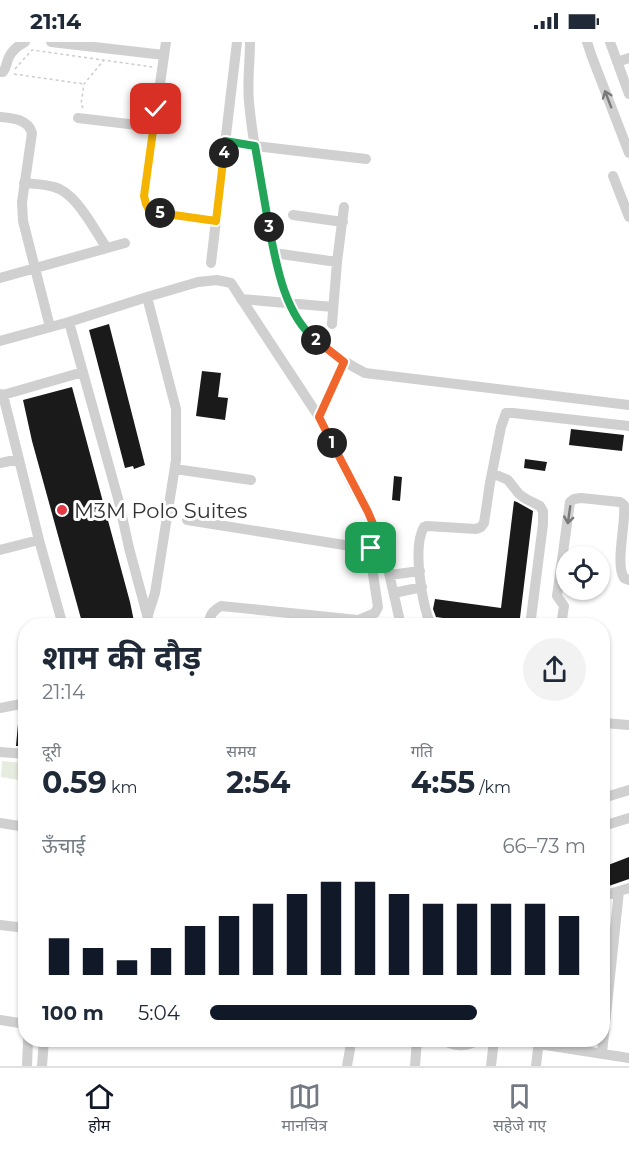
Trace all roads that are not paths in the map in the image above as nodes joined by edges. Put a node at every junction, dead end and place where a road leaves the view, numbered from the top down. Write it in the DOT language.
graph roads {
  1 [pos="25,42"];
  2 [pos="51,42"];
  3 [pos="166,42"];
  4 [pos="237,42"];
  5 [pos="250,42"];
  6 [pos="587,42"];
  7 [pos="610,42"];
  8 [pos="164,55"];
  9 [pos="629,58"];
  10 [pos="617,62"];
  11 [pos="0,72"];
  12 [pos="628,91"];
  13 [pos="81,113"];
  14 [pos="0,117"];
  15 [pos="154,127"];
  16 [pos="225,141"];
  17 [pos="255,146"];
  18 [pos="629,153"];
  19 [pos="366,159"];
  20 [pos="613,176"];
  21 [pos="24,183"];
  22 [pos="344,207"];
  23 [pos="293,215"];
  24 [pos="629,217"];
  25 [pos="216,221"];
  26 [pos="343,222"];
  27 [pos="125,243"];
  28 [pos="107,248"];
  29 [pos="274,254"];
  30 [pos="337,262"];
  31 [pos="212,263"];
  32 [pos="35,268"];
  33 [pos="0,278"];
  34 [pos="147,297"];
  35 [pos="241,299"];
  36 [pos="290,302"];
  37 [pos="333,307"];
  38 [pos="69,322"];
  39 [pos="332,324"];
  40 [pos="50,327"];
  41 [pos="0,341"];
  42 [pos="344,362"];
  43 [pos="83,372"];
  44 [pos="1,395"];
  45 [pos="629,405"];
  46 [pos="319,417"];
  47 [pos="629,426"];
  48 [pos="19,459"];
  49 [pos="0,463"];
  50 [pos="175,469"];
  51 [pos="492,473"];
  52 [pos="251,480"];
  53 [pos="187,520"];
  54 [pos="39,540"];
  55 [pos="382,545"];
  56 [pos="369,548"];
  57 [pos="0,550"];
  58 [pos="420,571"];
  59 [pos="390,575"];
  60 [pos="629,580"];
  61 [pos="422,587"];
  62 [pos="394,593"];
  63 [pos="61,618"];
  64 [pos="148,618"];
  65 [pos="149,618"];
  66 [pos="209,618"];
  67 [pos="338,618"];
  68 [pos="363,618"];
  69 [pos="399,618"];
  70 [pos="428,618"];
  71 [pos="531,618"];
  72 [pos="562,618"];
  73 [pos="18,706"];
  74 [pos="0,708"];
  75 [pos="610,724"];
  76 [pos="629,725"];
  77 [pos="0,752"];
  78 [pos="18,753"];
  79 [pos="629,790"];
  80 [pos="610,796"];
  81 [pos="629,818"];
  82 [pos="0,823"];
  83 [pos="610,824"];
  84 [pos="18,826"];
  85 [pos="624,890"];
  86 [pos="0,925"];
  87 [pos="18,927"];
  88 [pos="610,994"];
  89 [pos="0,1020"];
  90 [pos="18,1023"];
  91 [pos="28,1047"];
  92 [pos="43,1047"];
  93 [pos="416,1047"];
  94 [pos="493,1047"];
  95 [pos="538,1047"];
  96 [pos="568,1047"];
  97 [pos="603,1047"];
  98 [pos="350,1049"];
  99 [pos="602,1053"];
  100 [pos="629,1058"];
  101 [pos="27,1066"];
  102 [pos="42,1066"];
  103 [pos="347,1066"];
  104 [pos="415,1066"];
  105 [pos="491,1066"];
  106 [pos="536,1066"];
  1 -- 11 [label="street"];
  2 -- 8 [label="street"];
  3 -- 8 [label="street"];
  4 -- 16 [label="street"];
  5 -- 17 [label="street"];
  18 -- 6 [label="street, one-way"];
  7 -- 10 [label="street"];
  8 -- 15 [label="street"];
  9 -- 10 [label="street"];
  10 -- 12 [label="street"];
  13 -- 15 [label="street"];
  14 -- 21 [label="street"];
  15 -- 25 [label="street"];
  16 -- 17 [label="street"];
  16 -- 25 [label="street"];
  17 -- 19 [label="street"];
  17 -- 29 [label="street"];
  20 -- 24 [label="street"];
  21 -- 28 [label="street"];
  21 -- 32 [label="street"];
  22 -- 26 [label="street"];
  23 -- 26 [label="street"];
  25 -- 31 [label="street"];
  26 -- 30 [label="street"];
  27 -- 28 [label="street"];
  28 -- 32 [label="street"];
  29 -- 30 [label="street"];
  29 -- 36 [label="street"];
  30 -- 37 [label="street"];
  32 -- 33 [label="street"];
  32 -- 40 [label="street"];
  34 -- 35 [label="street"];
  34 -- 38 [label="street"];
  34 -- 50 [label="street"];
  35 -- 36 [label="street"];
  35 -- 46 [label="street"];
  36 -- 37 [label="street"];
  36 -- 42 [label="street"];
  37 -- 39 [label="street"];
  38 -- 40 [label="street"];
  38 -- 43 [label="street"];
  40 -- 41 [label="street"];
  42 -- 45 [label="street"];
  42 -- 46 [label="street"];
  43 -- 44 [label="street"];
  43 -- 64 [label="street"];
  44 -- 48 [label="street"];
  46 -- 55 [label="street"];
  47 -- 51 [label="street"];
  48 -- 49 [label="street"];
  48 -- 54 [label="street"];
  50 -- 52 [label="street"];
  50 -- 65 [label="street"];
  51 -- 58 [label="street"];
  51 -- 71 [label="street"];
  53 -- 56 [label="street"];
  54 -- 57 [label="street"];
  54 -- 63 [label="street"];
  55 -- 56 [label="street"];
  55 -- 59 [label="street"];
  56 -- 68 [label="street"];
  58 -- 59 [label="street"];
  58 -- 61 [label="street"];
  59 -- 62 [label="street"];
  60 -- 72 [label="street, one-way"];
  61 -- 62 [label="street"];
  61 -- 70 [label="street"];
  62 -- 69 [label="street"];
  66 -- 67 [label="street"];
  73 -- 74 [label="street"];
  75 -- 76 [label="street"];
  77 -- 78 [label="street"];
  79 -- 80 [label="street"];
  81 -- 83 [label="street"];
  82 -- 84 [label="street"];
  85 -- 88 [label="street"];
  86 -- 87 [label="street"];
  89 -- 90 [label="street"];
  91 -- 101 [label="street"];
  92 -- 102 [label="street"];
  93 -- 104 [label="street"];
  94 -- 105 [label="street"];
  95 -- 106 [label="street"];
  96 -- 99 [label="street"];
  97 -- 99 [label="street"];
  98 -- 103 [label="street"];
  99 -- 100 [label="street"];
}
